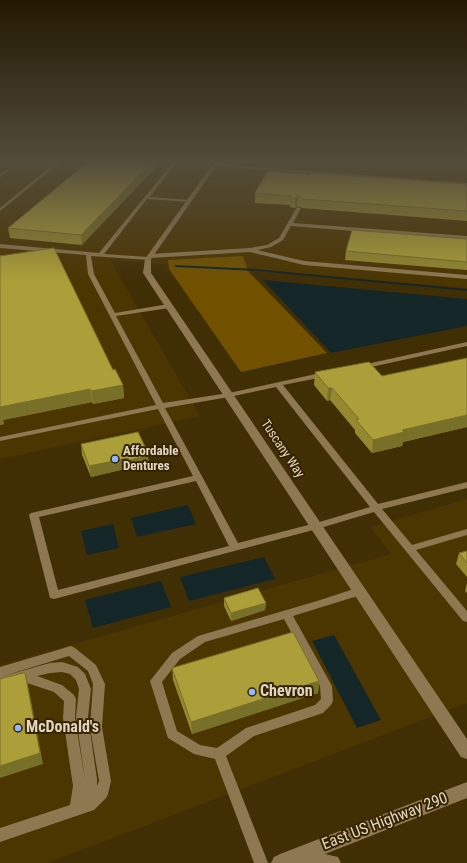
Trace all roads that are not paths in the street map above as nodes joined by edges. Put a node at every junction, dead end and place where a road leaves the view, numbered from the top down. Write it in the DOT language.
graph roads {
  1 [pos="9,202"];
  2 [pos="143,202"];
  3 [pos="188,202"];
  4 [pos="299,208"];
  5 [pos="0,210"];
  6 [pos="289,224"];
  7 [pos="467,238"];
  8 [pos="0,246"];
  9 [pos="250,250"];
  10 [pos="88,253"];
  11 [pos="101,254"];
  12 [pos="149,257"];
  13 [pos="467,277"];
  14 [pos="169,306"];
  15 [pos="112,315"];
  16 [pos="467,344"];
  17 [pos="354,368"];
  18 [pos="331,373"];
  19 [pos="278,384"];
  20 [pos="229,395"];
  21 [pos="161,406"];
  22 [pos="0,439"];
  23 [pos="198,478"];
  24 [pos="467,485"];
  25 [pos="376,508"];
  26 [pos="318,526"];
  27 [pos="467,532"];
  28 [pos="235,547"];
  29 [pos="409,549"];
  30 [pos="360,591"];
  31 [pos="286,614"];
  32 [pos="467,618"];
  33 [pos="0,672"];
  34 [pos="21,676"];
  35 [pos="0,682"];
  36 [pos="467,752"];
  37 [pos="219,754"];
  38 [pos="467,790"];
  39 [pos="89,805"];
  40 [pos="76,809"];
  41 [pos="0,835"];
  42 [pos="283,862"];
  43 [pos="261,863"];
  44 [pos="332,863"];
  1 -- 5 [label="lane"];
  2 -- 11 [label="lane"];
  3 -- 12 [label="street"];
  4 -- 6 [label="lane"];
  6 -- 7 [label="lane"];
  6 -- 9 [label="lane"];
  8 -- 10 [label="lane"];
  9 -- 12 [label="lane"];
  9 -- 13 [label="lane"];
  10 -- 11 [label="lane"];
  10 -- 15 [label="lane"];
  11 -- 12 [label="lane"];
  12 -- 14 [label="street, Tuscany Way"];
  14 -- 15 [label="lane"];
  14 -- 20 [label="street, Tuscany Way"];
  15 -- 21 [label="lane"];
  16 -- 17 [label="lane"];
  18 -- 19 [label="lane"];
  19 -- 20 [label="lane"];
  19 -- 25 [label="lane"];
  20 -- 21 [label="lane"];
  20 -- 26 [label="street, Tuscany Way"];
  21 -- 22 [label="lane"];
  21 -- 23 [label="lane"];
  23 -- 28 [label="lane"];
  23 -- 28 [label="lane"];
  24 -- 25 [label="lane"];
  25 -- 26 [label="lane"];
  25 -- 29 [label="lane"];
  26 -- 28 [label="lane"];
  26 -- 30 [label="street, Tuscany Way"];
  27 -- 29 [label="lane"];
  29 -- 32 [label="lane"];
  30 -- 31 [label="lane"];
  30 -- 36 [label="street, Tuscany Way"];
  31 -- 37 [label="lane"];
  31 -- 37 [label="lane"];
  33 -- 39 [label="lane"];
  34 -- 35 [label="lane"];
  34 -- 39 [label="lane"];
  34 -- 40 [label="lane"];
  37 -- 43 [label="lane"];
  38 -- 42 [label="street, East US Highway 290"];
  39 -- 40 [label="lane"];
  40 -- 41 [label="lane"];
  42 -- 44 [label="street"];
}
